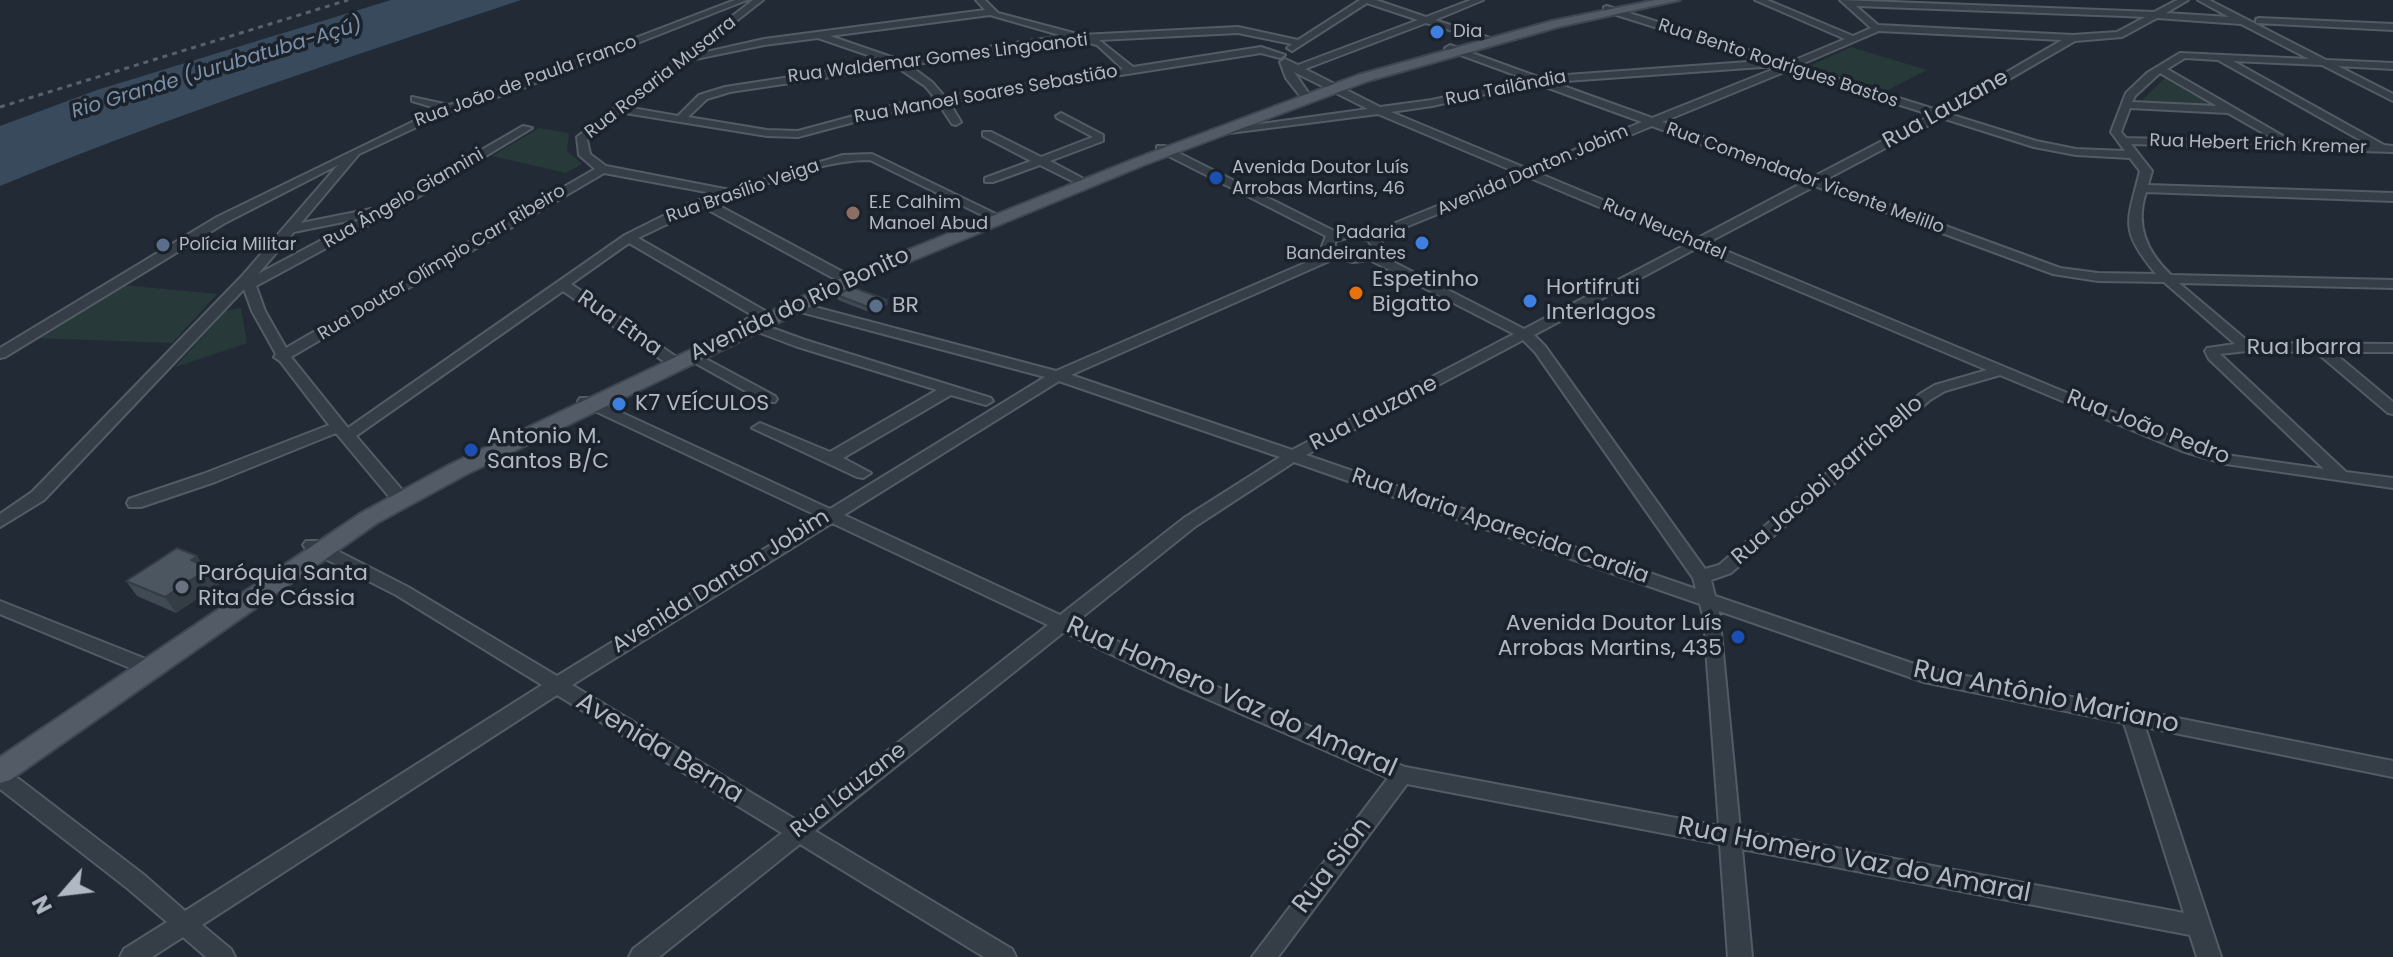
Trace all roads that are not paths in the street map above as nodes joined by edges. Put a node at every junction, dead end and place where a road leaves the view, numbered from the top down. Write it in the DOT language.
graph roads {
  1 [pos="743,0"];
  2 [pos="759,0"];
  3 [pos="767,0"];
  4 [pos="980,0"];
  5 [pos="1366,0"];
  6 [pos="1479,0"];
  7 [pos="1657,0"];
  8 [pos="1674,0"];
  9 [pos="1759,0"];
  10 [pos="2184,0"];
  11 [pos="2202,0"];
  12 [pos="2217,0"];
  13 [pos="1846,2"];
  14 [pos="1609,7"];
  15 [pos="1629,7"];
  16 [pos="990,12"];
  17 [pos="2157,16"];
  18 [pos="1427,20"];
  19 [pos="2242,21"];
  20 [pos="2259,21"];
  21 [pos="2393,27"];
  22 [pos="1876,28"];
  23 [pos="817,34"];
  24 [pos="1089,38"];
  25 [pos="1279,38"];
  26 [pos="2073,38"];
  27 [pos="1852,39"];
  28 [pos="1486,40"];
  29 [pos="1301,43"];
  30 [pos="1453,49"];
  31 [pos="1261,50"];
  32 [pos="2213,54"];
  33 [pos="2319,60"];
  34 [pos="680,62"];
  35 [pos="899,62"];
  36 [pos="2339,62"];
  37 [pos="1289,64"];
  38 [pos="1781,65"];
  39 [pos="2393,66"];
  40 [pos="2160,69"];
  41 [pos="1130,70"];
  42 [pos="1535,80"];
  43 [pos="1332,86"];
  44 [pos="2393,90"];
  45 [pos="1304,94"];
  46 [pos="2393,98"];
  47 [pos="416,99"];
  48 [pos="943,100"];
  49 [pos="2125,105"];
  50 [pos="449,108"];
  51 [pos="617,109"];
  52 [pos="1269,110"];
  53 [pos="1380,111"];
  54 [pos="2235,111"];
  55 [pos="1940,115"];
  56 [pos="1061,116"];
  57 [pos="681,118"];
  58 [pos="956,122"];
  59 [pos="1648,122"];
  60 [pos="1285,123"];
  61 [pos="527,128"];
  62 [pos="1213,133"];
  63 [pos="987,134"];
  64 [pos="2124,141"];
  65 [pos="2293,146"];
  66 [pos="2389,149"];
  67 [pos="1164,150"];
  68 [pos="355,152"];
  69 [pos="2136,155"];
  70 [pos="1041,161"];
  71 [pos="602,169"];
  72 [pos="1528,173"];
  73 [pos="310,174"];
  74 [pos="332,179"];
  75 [pos="989,180"];
  76 [pos="1078,180"];
  77 [pos="1814,181"];
  78 [pos="2143,188"];
  79 [pos="730,193"];
  80 [pos="2393,197"];
  81 [pos="703,202"];
  82 [pos="389,209"];
  83 [pos="995,216"];
  84 [pos="290,229"];
  85 [pos="1372,237"];
  86 [pos="629,238"];
  87 [pos="1699,244"];
  88 [pos="1335,245"];
  89 [pos="1373,256"];
  90 [pos="845,279"];
  91 [pos="2168,279"];
  92 [pos="562,284"];
  93 [pos="2393,284"];
  94 [pos="246,288"];
  95 [pos="791,305"];
  96 [pos="758,321"];
  97 [pos="1526,335"];
  98 [pos="2247,347"];
  99 [pos="2320,348"];
  100 [pos="2393,348"];
  101 [pos="0,354"];
  102 [pos="281,357"];
  103 [pos="680,360"];
  104 [pos="2001,370"];
  105 [pos="1057,376"];
  106 [pos="950,389"];
  107 [pos="770,399"];
  108 [pos="986,401"];
  109 [pos="588,403"];
  110 [pos="2393,410"];
  111 [pos="760,428"];
  112 [pos="344,430"];
  113 [pos="1293,456"];
  114 [pos="831,458"];
  115 [pos="863,473"];
  116 [pos="2341,476"];
  117 [pos="2393,483"];
  118 [pos="397,495"];
  119 [pos="135,503"];
  120 [pos="829,514"];
  121 [pos="0,522"];
  122 [pos="317,547"];
  123 [pos="1701,577"];
  124 [pos="1707,598"];
  125 [pos="0,607"];
  126 [pos="1063,623"];
  127 [pos="145,666"];
  128 [pos="555,686"];
  129 [pos="2133,719"];
  130 [pos="0,762"];
  131 [pos="2393,769"];
  132 [pos="0,772"];
  133 [pos="1402,775"];
  134 [pos="0,779"];
  135 [pos="797,831"];
  136 [pos="1731,837"];
  137 [pos="183,924"];
  138 [pos="2199,926"];
  139 [pos="132,957"];
  140 [pos="223,957"];
  141 [pos="641,957"];
  142 [pos="1004,957"];
  143 [pos="1264,957"];
  144 [pos="1740,957"];
  145 [pos="2209,957"];
  1 -- 50 [label="street, Rua João de Paula Franco"];
  2 -- 3 [label="street"];
  2 -- 34 [label="street, Rua Rosaria Musarra"];
  4 -- 16 [label="street"];
  5 -- 18 [label="street"];
  5 -- 29 [label="street"];
  6 -- 18 [label="street"];
  7 -- 15 [label="main road, Avenida do Rio Bonito"];
  8 -- 15 [label="main road, Avenida do Rio Bonito"];
  9 -- 27 [label="street"];
  10 -- 17 [label="street, Rua Lauzane"];
  11 -- 19 [label="street"];
  12 -- 20 [label="street"];
  13 -- 17 [label="street"];
  13 -- 22 [label="street"];
  14 -- 15 [label="main road, Avenida do Rio Bonito"];
  14 -- 28 [label="main road, Avenida do Rio Bonito"];
  14 -- 38 [label="street, Rua Bento Rodrigues Bastos"];
  16 -- 23 [label="street"];
  16 -- 24 [label="street"];
  17 -- 19 [label="street"];
  17 -- 26 [label="street, Rua Lauzane"];
  18 -- 28 [label="street"];
  18 -- 37 [label="street"];
  19 -- 33 [label="street"];
  20 -- 21 [label="street"];
  20 -- 36 [label="street"];
  22 -- 26 [label="street"];
  22 -- 27 [label="street, Avenida Danton Jobim"];
  23 -- 34 [label="street"];
  23 -- 35 [label="street"];
  24 -- 25 [label="street, Rua Waldemar Gomes Lingoanoti"];
  24 -- 35 [label="street, Rua Waldemar Gomes Lingoanoti"];
  24 -- 41 [label="street"];
  25 -- 29 [label="street, Rua Waldemar Gomes Lingoanoti"];
  25 -- 31 [label="street, Rua Manoel Soares Sebastião"];
  26 -- 55 [label="street, Rua Lauzane"];
  27 -- 38 [label="street, Avenida Danton Jobim"];
  28 -- 30 [label="main road, Avenida do Rio Bonito"];
  29 -- 37 [label="street"];
  30 -- 42 [label="street, Rua Comendador Vicente Melillo"];
  30 -- 43 [label="main road, Avenida do Rio Bonito"];
  31 -- 37 [label="street, Rua Manoel Soares Sebastião"];
  31 -- 41 [label="street, Rua Manoel Soares Sebastião"];
  32 -- 33 [label="street"];
  32 -- 40 [label="street"];
  32 -- 66 [label="street"];
  33 -- 36 [label="street"];
  33 -- 46 [label="street"];
  34 -- 51 [label="street, Rua Rosaria Musarra"];
  35 -- 48 [label="street"];
  35 -- 57 [label="street, Rua Waldemar Gomes Lingoanoti"];
  36 -- 39 [label="street"];
  36 -- 44 [label="street"];
  37 -- 43 [label="street, Rua Manoel Soares Sebastião"];
  37 -- 45 [label="street"];
  38 -- 42 [label="street, Rua Tailândia"];
  38 -- 55 [label="street, Rua Bento Rodrigues Bastos"];
  38 -- 59 [label="street, Avenida Danton Jobim"];
  40 -- 49 [label="street"];
  40 -- 54 [label="street"];
  41 -- 48 [label="street, Rua Manoel Soares Sebastião"];
  42 -- 53 [label="street, Rua Tailândia"];
  42 -- 59 [label="street, Rua Comendador Vicente Melillo"];
  43 -- 45 [label="main road, Avenida do Rio Bonito"];
  43 -- 52 [label="main road, Avenida do Rio Bonito"];
  43 -- 53 [label="street, Rua Neuchatel"];
  45 -- 52 [label="main road, Avenida do Rio Bonito"];
  47 -- 50 [label="street"];
  48 -- 57 [label="street, Rua Manoel Soares Sebastião"];
  48 -- 58 [label="street"];
  49 -- 54 [label="street"];
  49 -- 64 [label="street"];
  50 -- 68 [label="street, Rua João de Paula Franco"];
  51 -- 57 [label="street, Rua Manoel Soares Sebastião"];
  51 -- 71 [label="street, Rua Rosaria Musarra"];
  52 -- 60 [label="street"];
  52 -- 62 [label="main road, Avenida do Rio Bonito"];
  52 -- 67 [label="main road, Avenida do Rio Bonito"];
  53 -- 60 [label="street, Rua Tailândia"];
  53 -- 72 [label="street, Rua Neuchatel"];
  54 -- 65 [label="street"];
  55 -- 69 [label="street, Rua Bento Rodrigues Bastos"];
  55 -- 77 [label="street, Rua Lauzane"];
  56 -- 70 [label="street"];
  59 -- 72 [label="street, Avenida Danton Jobim"];
  59 -- 77 [label="street, Rua Comendador Vicente Melillo"];
  60 -- 62 [label="street, Rua Tailândia"];
  61 -- 82 [label="street, Rua Ângelo Giannini"];
  62 -- 67 [label="main road, Avenida do Rio Bonito"];
  63 -- 70 [label="street"];
  64 -- 65 [label="street, Rua Hebert Erich Kremer"];
  64 -- 69 [label="street"];
  65 -- 66 [label="street, Rua Hebert Erich Kremer"];
  67 -- 76 [label="main road, Avenida do Rio Bonito"];
  67 -- 83 [label="main road, Avenida do Rio Bonito"];
  67 -- 88 [label="street"];
  68 -- 73 [label="street"];
  68 -- 74 [label="street, Rua João de Paula Franco"];
  69 -- 78 [label="street"];
  70 -- 75 [label="street"];
  70 -- 76 [label="street"];
  71 -- 79 [label="street, Rua Rosaria Musarra"];
  71 -- 102 [label="street, Rua Doutor Olímpio Carr Ribeiro"];
  72 -- 85 [label="street, Avenida Danton Jobim"];
  72 -- 87 [label="street, Rua Neuchatel"];
  73 -- 74 [label="street"];
  73 -- 101 [label="street"];
  74 -- 84 [label="street, Rua João de Paula Franco"];
  76 -- 83 [label="main road, Avenida do Rio Bonito"];
  77 -- 87 [label="street, Rua Lauzane"];
  77 -- 91 [label="street, Rua Comendador Vicente Melillo"];
  78 -- 80 [label="street"];
  78 -- 91 [label="street"];
  79 -- 81 [label="street, Rua Brasílio Veiga"];
  79 -- 83 [label="street, Rua Brasílio Veiga"];
  81 -- 86 [label="street, Rua Brasílio Veiga"];
  81 -- 90 [label="street"];
  82 -- 84 [label="street"];
  82 -- 94 [label="street, Rua Ângelo Giannini"];
  83 -- 90 [label="main road, Avenida do Rio Bonito"];
  84 -- 94 [label="street, Rua João de Paula Franco"];
  85 -- 88 [label="street"];
  85 -- 89 [label="street"];
  86 -- 92 [label="street, Rua Brasílio Veiga"];
  86 -- 96 [label="street"];
  87 -- 97 [label="street, Rua Lauzane"];
  87 -- 104 [label="street, Rua Neuchatel"];
  88 -- 89 [label="street"];
  88 -- 105 [label="street, Avenida Danton Jobim"];
  89 -- 97 [label="street"];
  90 -- 95 [label="main road, Avenida do Rio Bonito"];
  91 -- 93 [label="street, Rua Comendador Vicente Melillo"];
  91 -- 98 [label="street"];
  92 -- 103 [label="street, Rua Etna"];
  92 -- 112 [label="street, Rua Brasílio Veiga"];
  94 -- 102 [label="street"];
  94 -- 121 [label="street"];
  95 -- 96 [label="main road, Avenida do Rio Bonito"];
  95 -- 105 [label="street, Rua Maria Aparecida Cardia"];
  96 -- 103 [label="main road, Avenida do Rio Bonito"];
  96 -- 106 [label="street"];
  97 -- 113 [label="street, Rua Lauzane"];
  97 -- 123 [label="street"];
  98 -- 99 [label="street, Rua Ibarra"];
  98 -- 116 [label="street, Rua Ibarra"];
  99 -- 100 [label="street, Rua Ibarra"];
  99 -- 110 [label="street"];
  102 -- 112 [label="street"];
  103 -- 107 [label="street, Rua Etna"];
  103 -- 109 [label="main road, Avenida do Rio Bonito"];
  104 -- 116 [label="street, Rua João Pedro"];
  104 -- 123 [label="street, Rua Jacobi Barrichello"];
  105 -- 113 [label="street, Rua Maria Aparecida Cardia"];
  105 -- 120 [label="street, Avenida Danton Jobim"];
  106 -- 108 [label="street"];
  106 -- 114 [label="street"];
  109 -- 118 [label="main road, Avenida do Rio Bonito"];
  109 -- 120 [label="street, Rua Homero Vaz do Amaral"];
  109 -- 122 [label="main road, Avenida do Rio Bonito"];
  111 -- 114 [label="street"];
  112 -- 118 [label="street"];
  112 -- 119 [label="street, Rua Brasílio Veiga"];
  113 -- 124 [label="street, Rua Maria Aparecida Cardia"];
  113 -- 126 [label="street, Rua Lauzane"];
  114 -- 115 [label="street"];
  116 -- 117 [label="street, Rua João Pedro"];
  118 -- 122 [label="main road, Avenida do Rio Bonito"];
  120 -- 126 [label="street, Rua Homero Vaz do Amaral"];
  120 -- 128 [label="street, Avenida Danton Jobim"];
  122 -- 127 [label="main road, Avenida do Rio Bonito"];
  122 -- 128 [label="street, Avenida Berna"];
  123 -- 124 [label="street"];
  124 -- 129 [label="street, Rua Antônio Mariano"];
  124 -- 136 [label="street"];
  125 -- 127 [label="street"];
  126 -- 133 [label="street, Rua Homero Vaz do Amaral"];
  126 -- 135 [label="street, Rua Lauzane"];
  127 -- 130 [label="main road, Avenida do Rio Bonito"];
  127 -- 132 [label="main road, Avenida do Rio Bonito"];
  128 -- 135 [label="street, Avenida Berna"];
  128 -- 137 [label="street, Avenida Danton Jobim"];
  129 -- 131 [label="street, Rua Antônio Mariano"];
  129 -- 138 [label="street"];
  133 -- 136 [label="street, Rua Homero Vaz do Amaral"];
  133 -- 143 [label="street, Rua Sion"];
  134 -- 137 [label="street"];
  135 -- 141 [label="street, Rua Lauzane"];
  135 -- 142 [label="street, Avenida Berna"];
  136 -- 138 [label="street, Rua Homero Vaz do Amaral"];
  136 -- 144 [label="street"];
  137 -- 139 [label="street, Avenida Danton Jobim"];
  137 -- 140 [label="street"];
  138 -- 145 [label="street"];
}
